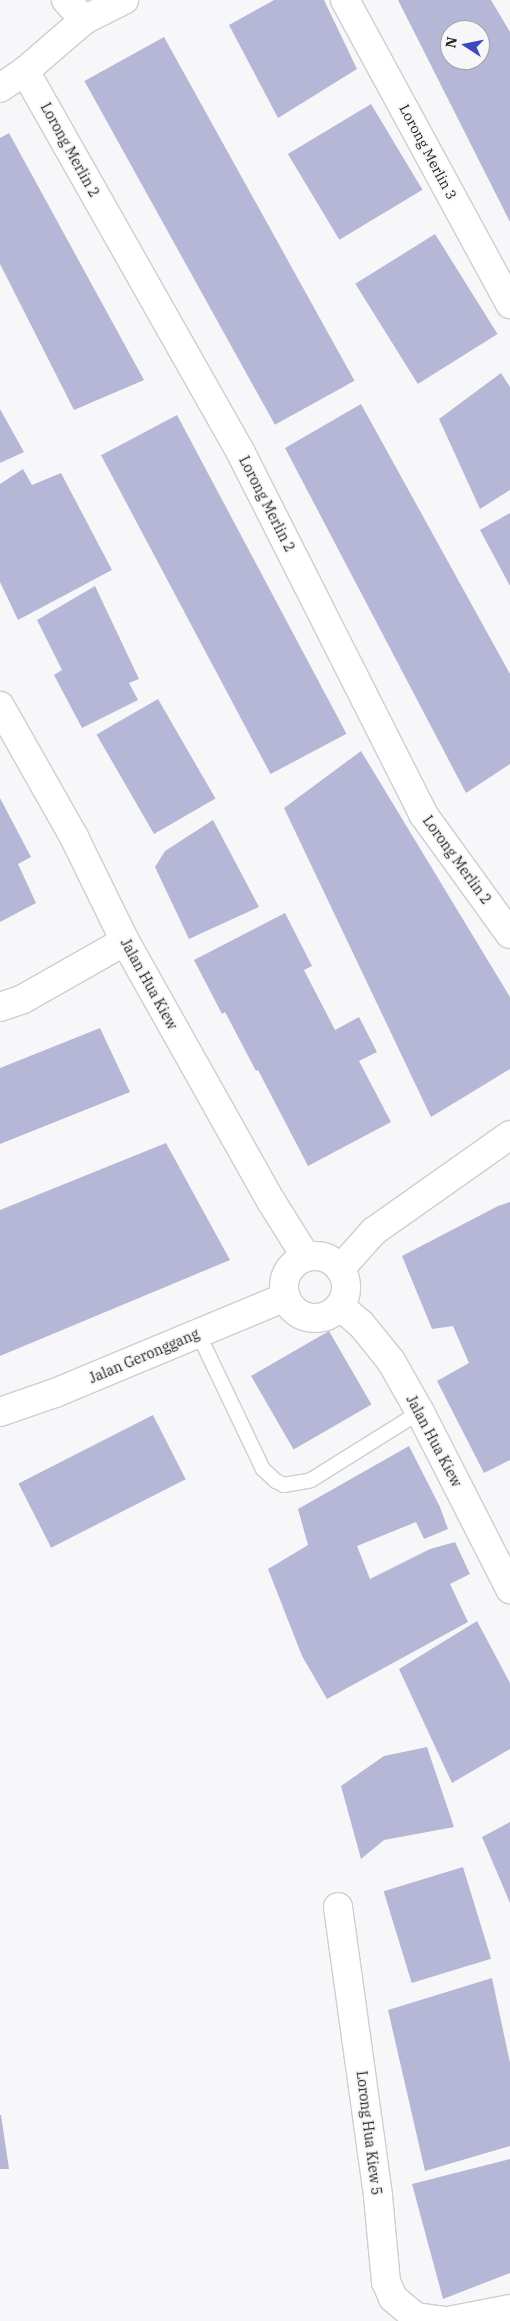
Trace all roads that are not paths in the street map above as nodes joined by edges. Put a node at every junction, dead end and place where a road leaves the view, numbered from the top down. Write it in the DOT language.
graph roads {
  1 [pos="66,0"];
  2 [pos="124,0"];
  3 [pos="346,0"];
  4 [pos="84,20"];
  5 [pos="25,71"];
  6 [pos="0,88"];
  7 [pos="510,304"];
  8 [pos="0,706"];
  9 [pos="510,934"];
  10 [pos="125,942"];
  11 [pos="0,1007"];
  12 [pos="510,1134"];
  13 [pos="306,1257"];
  14 [pos="340,1269"];
  15 [pos="286,1297"];
  16 [pos="340,1306"];
  17 [pos="198,1333"];
  18 [pos="0,1412"];
  19 [pos="420,1412"];
  20 [pos="510,1589"];
  21 [pos="338,1907"];
  22 [pos="510,2309"];
  23 [pos="447,2321"];
  1 -- 4 [label="street"];
  2 -- 4 [label="street"];
  3 -- 7 [label="street, Lorong Merlin 3"];
  4 -- 5 [label="street"];
  5 -- 6 [label="street"];
  5 -- 9 [label="street, Lorong Merlin 2"];
  8 -- 10 [label="street, Jalan Hua Kiew"];
  10 -- 11 [label="street"];
  10 -- 13 [label="street, Jalan Hua Kiew"];
  12 -- 14 [label="street"];
  13 -- 14 [label="street"];
  13 -- 15 [label="street"];
  14 -- 16 [label="street"];
  15 -- 16 [label="street"];
  15 -- 17 [label="street, Jalan Geronggang"];
  16 -- 19 [label="street, Jalan Hua Kiew"];
  17 -- 18 [label="street, Jalan Geronggang"];
  17 -- 19 [label="lane"];
  19 -- 20 [label="street, Jalan Hua Kiew"];
  21 -- 23 [label="street, Lorong Hua Kiew 5"];
  22 -- 23 [label="street, Lorong Hua Kiew 5"];
}
